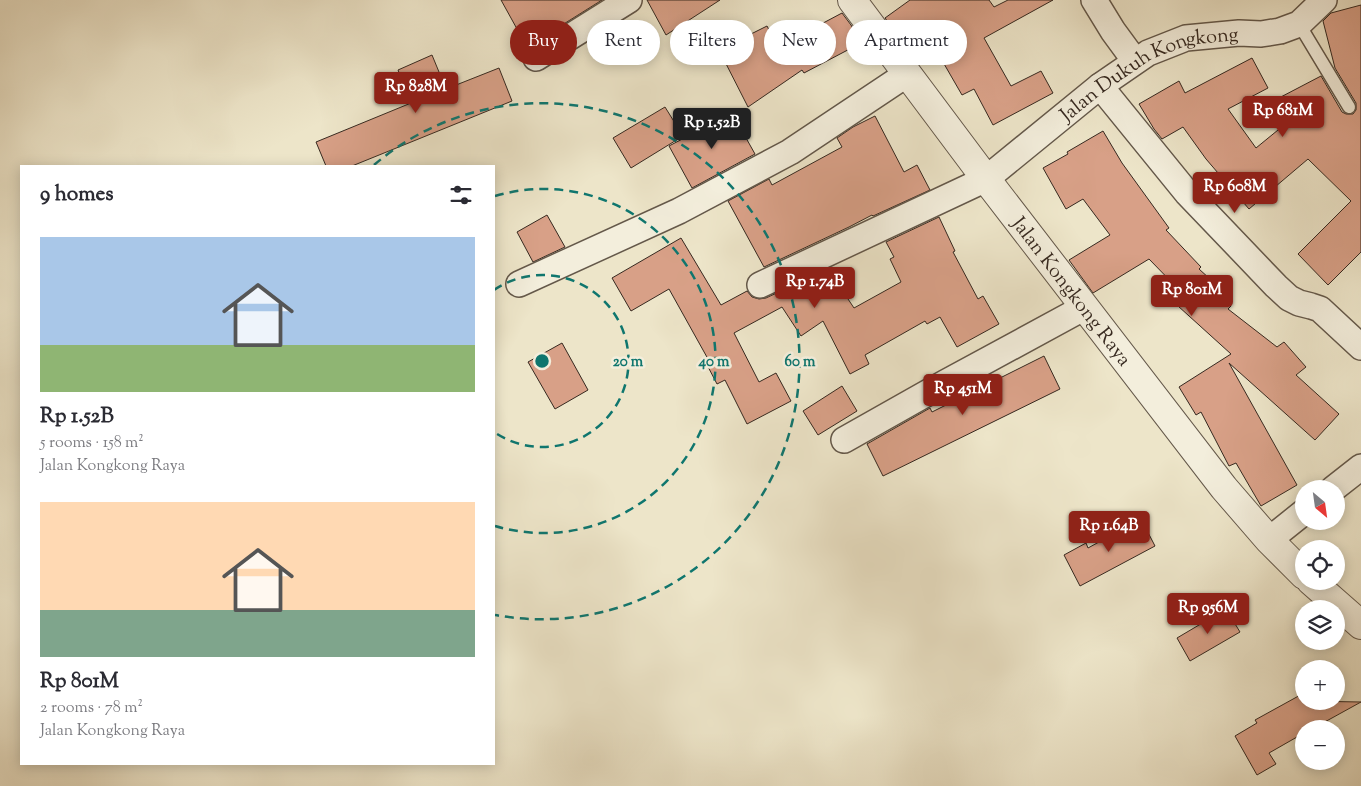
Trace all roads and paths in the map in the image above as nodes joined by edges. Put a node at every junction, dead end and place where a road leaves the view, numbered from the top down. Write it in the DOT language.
graph roads {
  1 [pos="628,0"];
  2 [pos="852,0"];
  3 [pos="1094,0"];
  4 [pos="1311,8"];
  5 [pos="577,32"];
  6 [pos="1135,61"];
  7 [pos="907,74"];
  8 [pos="1100,86"];
  9 [pos="1349,107"];
  10 [pos="986,178"];
  11 [pos="518,284"];
  12 [pos="760,285"];
  13 [pos="1085,307"];
  14 [pos="1361,347"];
  15 [pos="844,440"];
  16 [pos="1361,467"];
  17 [pos="1344,480"];
  18 [pos="1295,519"];
  19 [pos="1269,540"];
  20 [pos="1295,566"];
  21 [pos="1321,590"];
  22 [pos="1361,625"];
  1 -- 5 [label="street"];
  2 -- 7 [label="street, Jalan Kongkong Raya"];
  3 -- 6 [label="street"];
  4 -- 6 [label="street, Jalan Dukuh Kongkong"];
  4 -- 9 [label="lane"];
  6 -- 8 [label="street, Jalan Dukuh Kongkong"];
  7 -- 10 [label="street, Jalan Kongkong Raya"];
  7 -- 11 [label="street"];
  8 -- 10 [label="street, Jalan Dukuh Kongkong"];
  8 -- 14 [label="street"];
  10 -- 12 [label="street, Jalan Dukuh Kongkong"];
  10 -- 13 [label="street, Jalan Kongkong Raya"];
  13 -- 15 [label="street"];
  13 -- 19 [label="street, Jalan Kongkong Raya"];
  16 -- 17 [label="street"];
  18 -- 19 [label="street"];
  19 -- 20 [label="street, Jalan Kongkong Raya"];
  21 -- 22 [label="street"];
}
